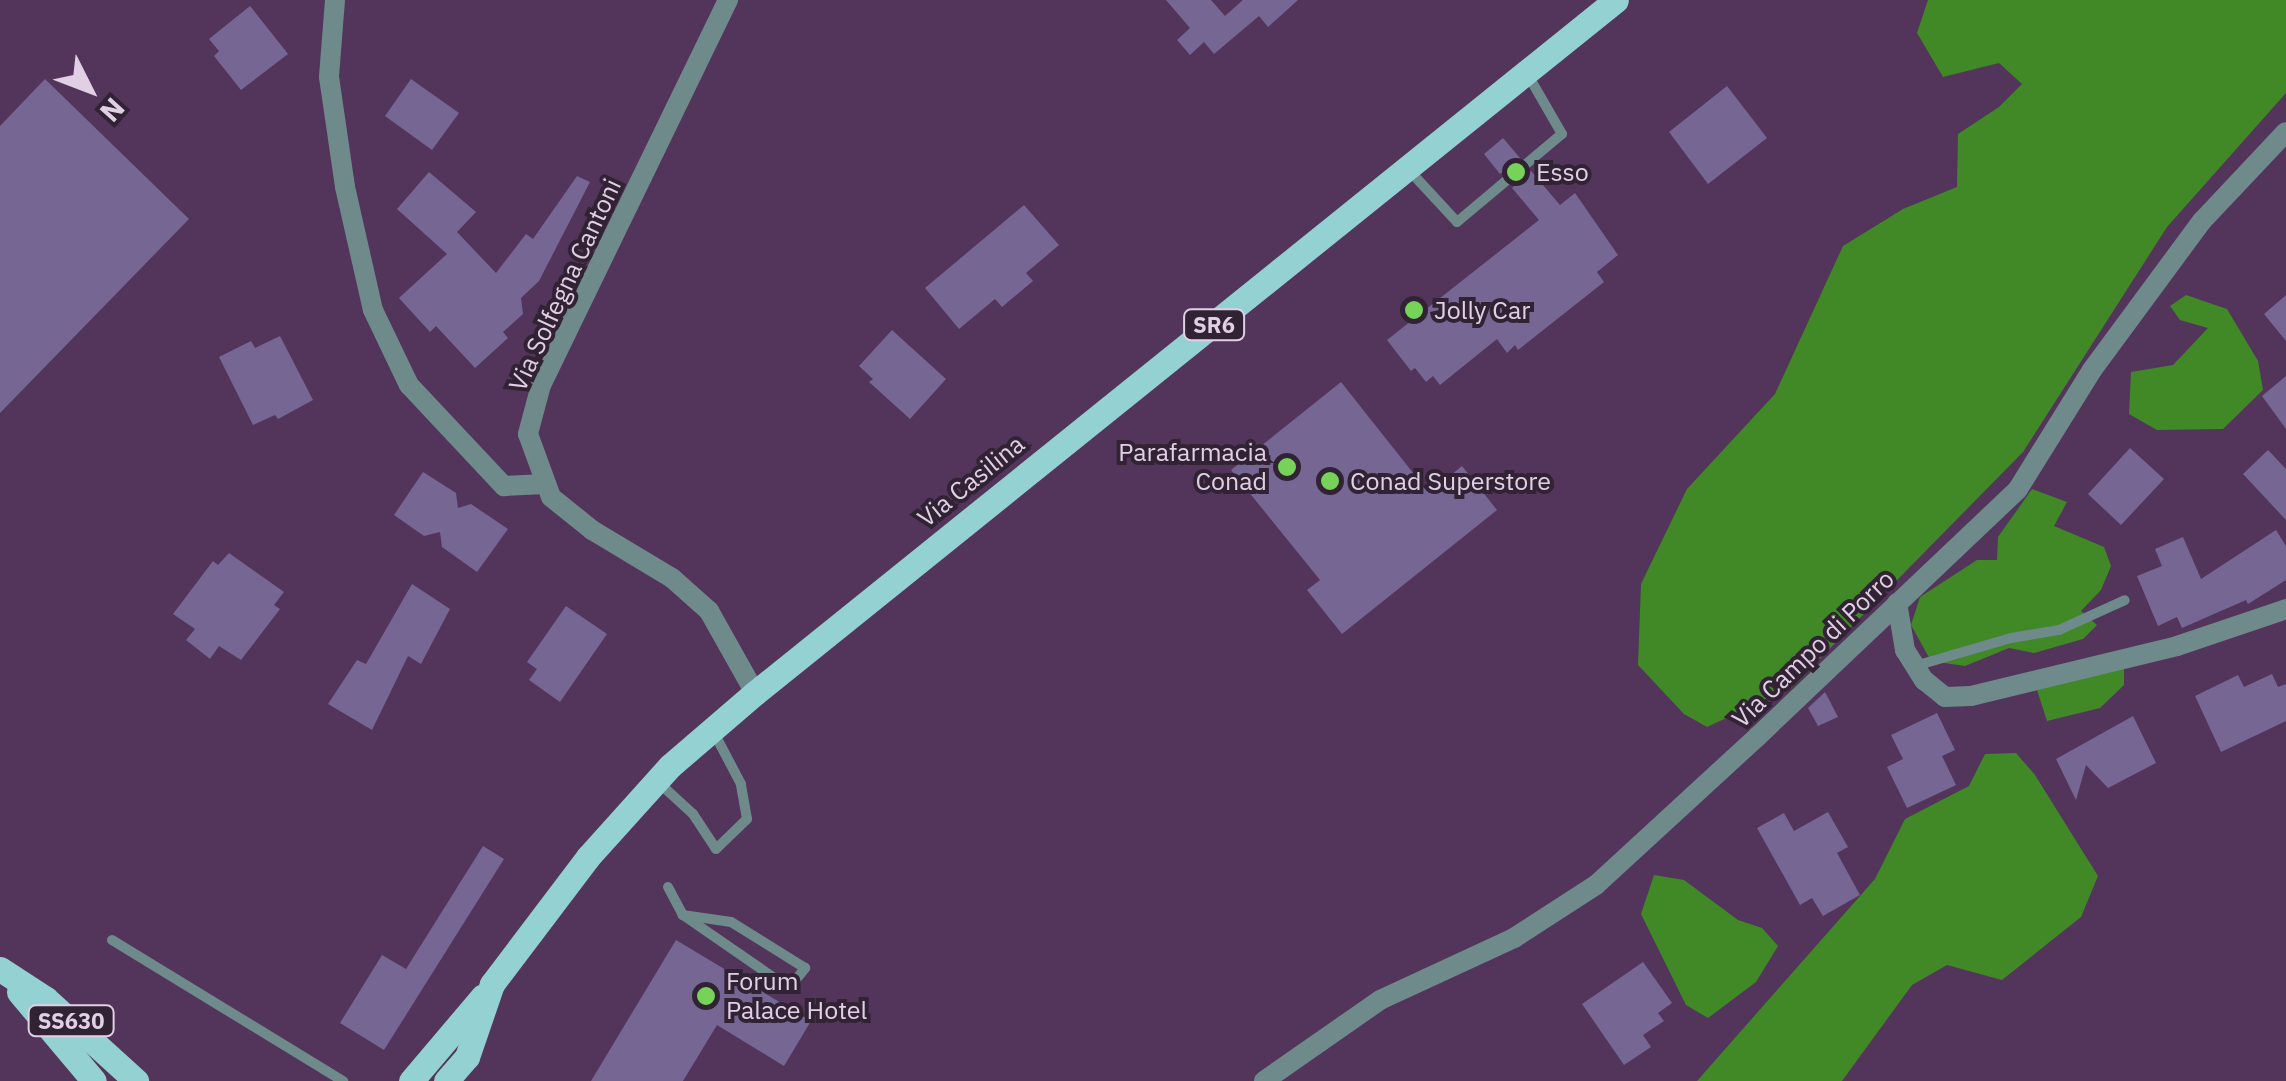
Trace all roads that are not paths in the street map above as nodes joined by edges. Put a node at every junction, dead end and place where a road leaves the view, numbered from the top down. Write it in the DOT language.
graph roads {
  1 [pos="334,0"];
  2 [pos="728,0"];
  3 [pos="1616,0"];
  4 [pos="1526,72"];
  5 [pos="2286,132"];
  6 [pos="1407,168"];
  7 [pos="546,484"];
  8 [pos="2125,600"];
  9 [pos="1898,603"];
  10 [pos="2286,609"];
  11 [pos="1915,666"];
  12 [pos="755,692"];
  13 [pos="712,729"];
  14 [pos="656,780"];
  15 [pos="668,887"];
  16 [pos="683,915"];
  17 [pos="112,940"];
  18 [pos="0,969"];
  19 [pos="492,984"];
  20 [pos="94,1081"];
  21 [pos="136,1081"];
  22 [pos="343,1081"];
  23 [pos="411,1081"];
  24 [pos="446,1081"];
  25 [pos="1264,1081"];
  1 -- 7 [label="street"];
  2 -- 7 [label="street, Via Solfegna Cantoni"];
  3 -- 4 [label="main road, Via Casilina / SR6"];
  4 -- 6 [label="main road, Via Casilina / SR6"];
  4 -- 6 [label="lane"];
  5 -- 9 [label="street, Via Campo di Porro"];
  6 -- 12 [label="main road, Via Casilina / SR6"];
  7 -- 12 [label="street, Via Solfegna Cantoni"];
  8 -- 11 [label="lane"];
  9 -- 11 [label="street"];
  9 -- 25 [label="street, Via Campo di Porro"];
  10 -- 11 [label="street"];
  12 -- 13 [label="main road, Via Casilina / SR6"];
  13 -- 14 [label="main road, Via Casilina / SR6"];
  13 -- 14 [label="lane"];
  14 -- 19 [label="main road, Via Casilina / SR6"];
  15 -- 16 [label="lane"];
  16 -- 16 [label="lane"];
  17 -- 22 [label="lane"];
  18 -- 20 [label="main road, SS630"];
  18 -- 21 [label="main road, SS630"];
  19 -- 23 [label="main road"];
  19 -- 24 [label="main road, Via Casilina / SR6"];
}
